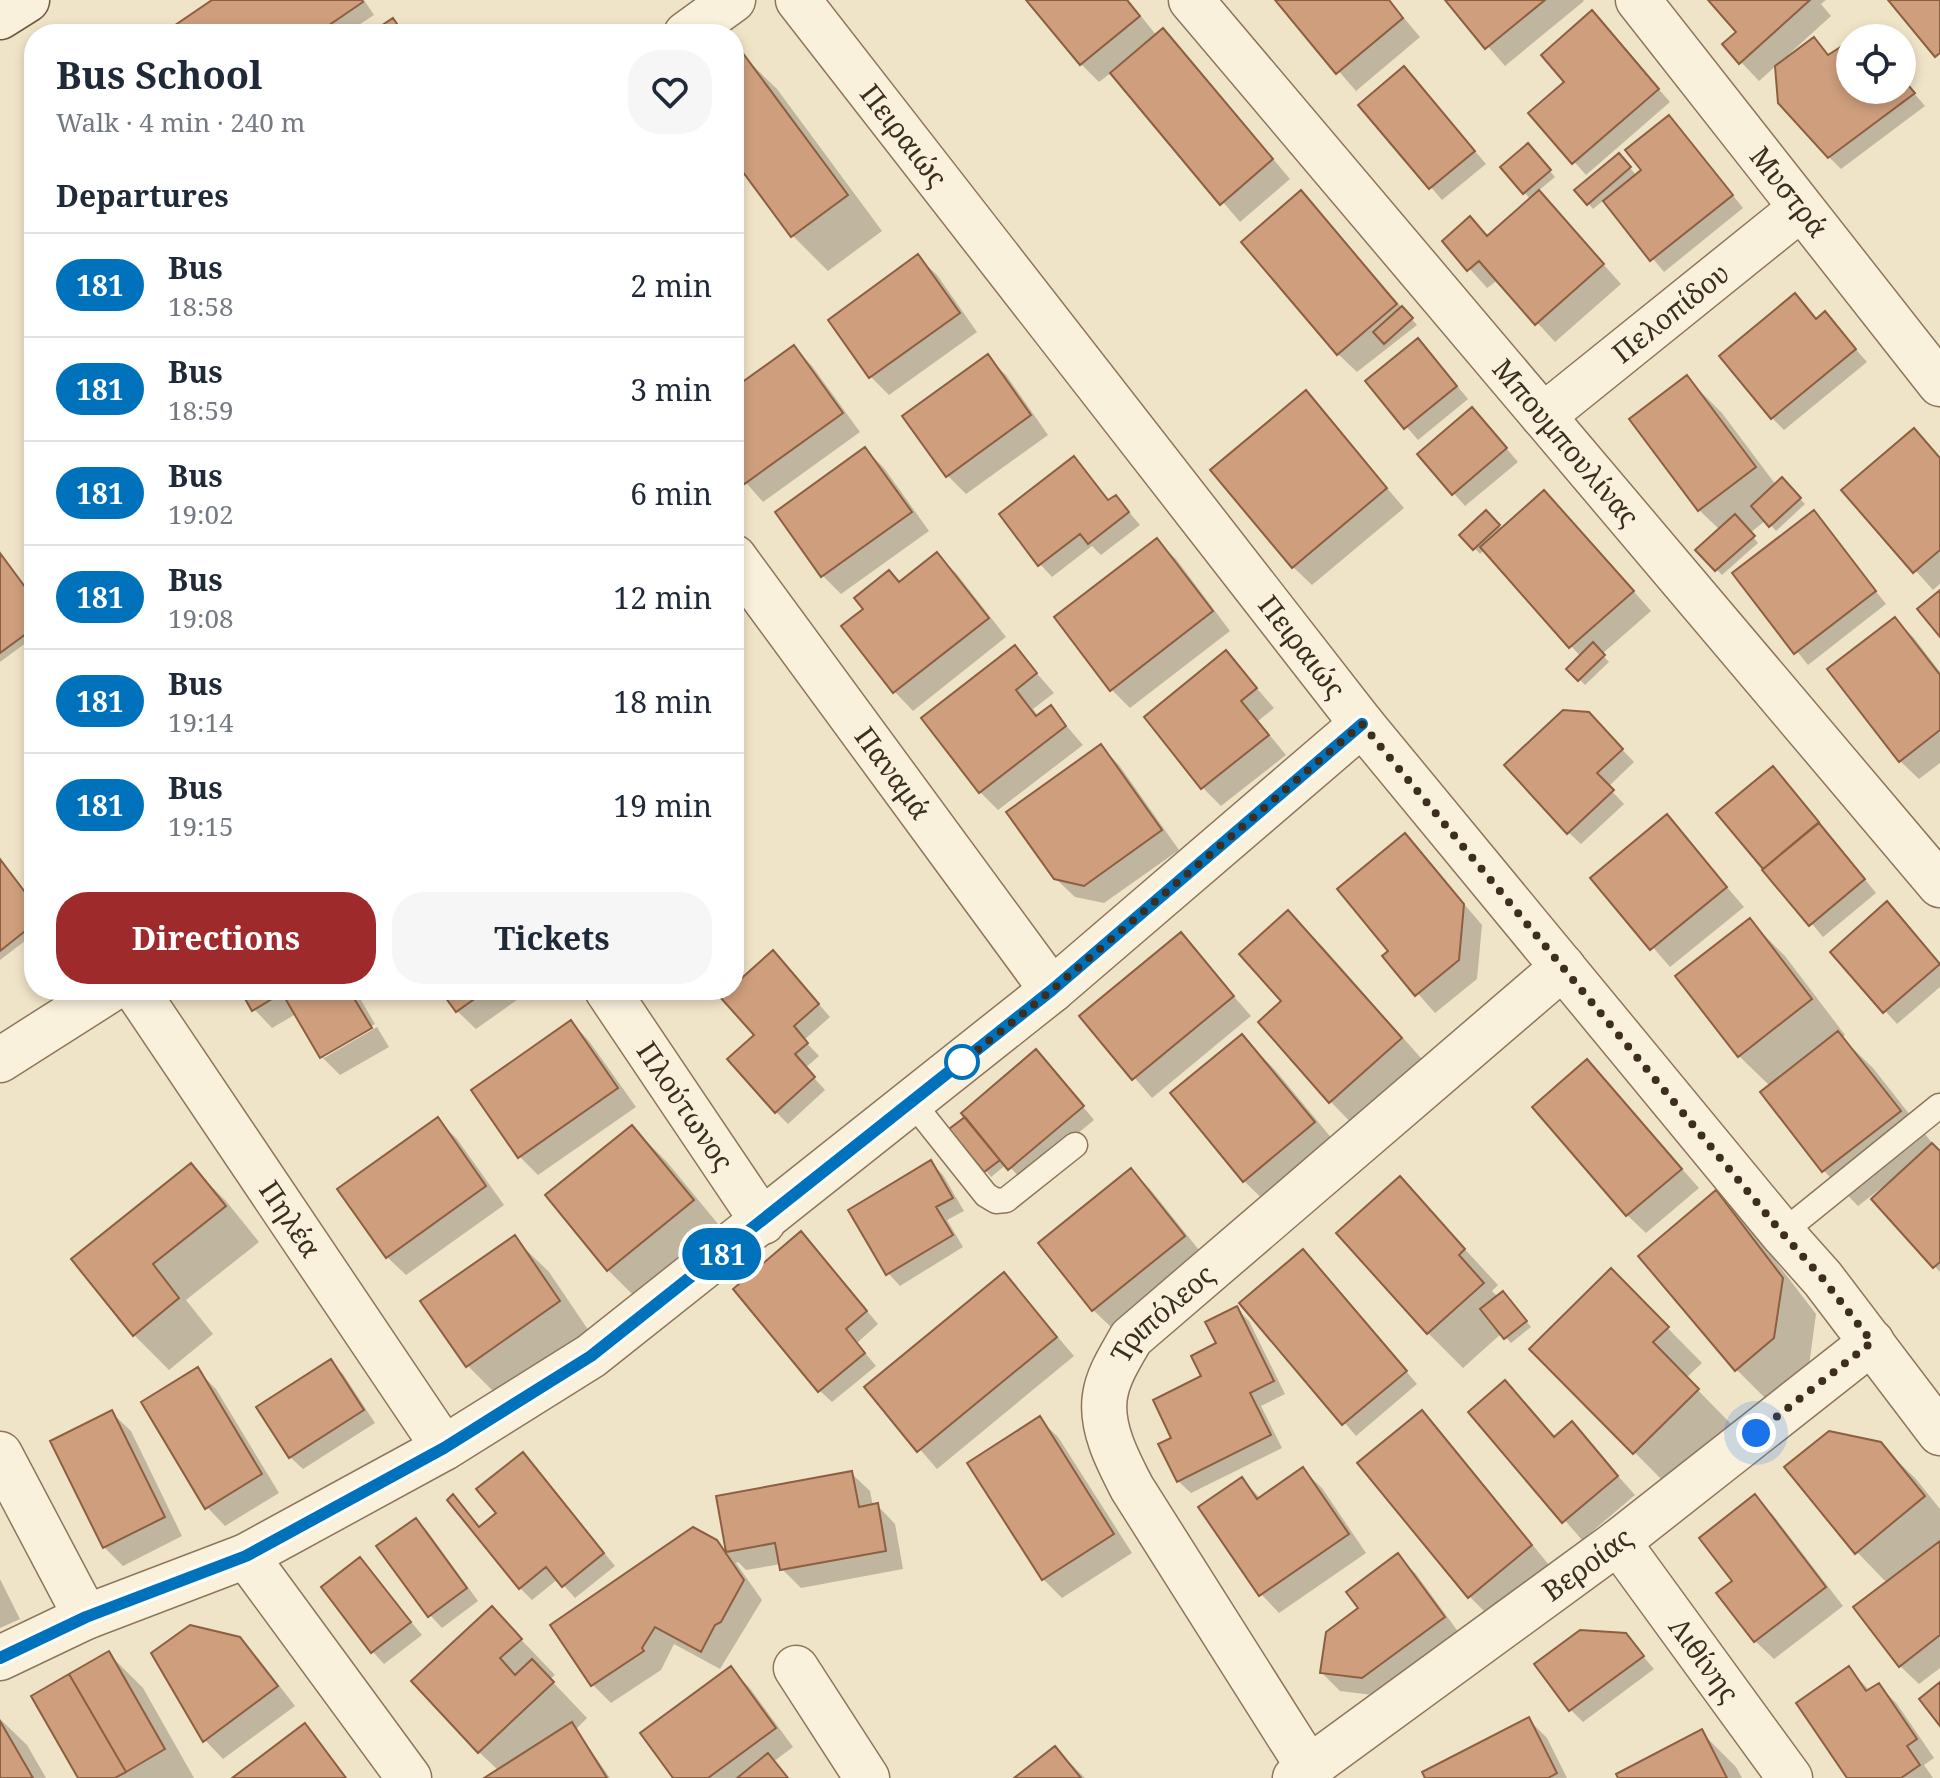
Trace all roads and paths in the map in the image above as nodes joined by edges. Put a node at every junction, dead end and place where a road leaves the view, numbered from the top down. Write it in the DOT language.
graph roads {
  1 [pos="27,0"];
  2 [pos="733,0"];
  3 [pos="1191,0"];
  4 [pos="1638,0"];
  5 [pos="803,2"];
  6 [pos="0,17"];
  7 [pos="700,24"];
  8 [pos="1800,209"];
  9 [pos="1940,384"];
  10 [pos="1543,416"];
  11 [pos="744,571"];
  12 [pos="1362,724"];
  13 [pos="1940,885"];
  14 [pos="1563,967"];
  15 [pos="1052,990"];
  16 [pos="94,1000"];
  17 [pos="143,1000"];
  18 [pos="614,1000"];
  19 [pos="0,1060"];
  20 [pos="912,1102"];
  21 [pos="1939,1106"];
  22 [pos="1075,1145"];
  23 [pos="763,1222"];
  24 [pos="1782,1233"];
  25 [pos="1872,1342"];
  26 [pos="1940,1433"];
  27 [pos="444,1448"];
  28 [pos="0,1454"];
  29 [pos="1618,1542"];
  30 [pos="246,1556"];
  31 [pos="86,1617"];
  32 [pos="0,1658"];
  33 [pos="796,1668"];
  34 [pos="1302,1773"];
  35 [pos="409,1778"];
  36 [pos="867,1778"];
  37 [pos="1790,1778"];
  1 -- 6 [label="street"];
  2 -- 7 [label="street"];
  3 -- 10 [label="street, Μπουμπουλίνας"];
  4 -- 8 [label="street, Μυστρά"];
  5 -- 12 [label="street, Πειραιώς"];
  8 -- 9 [label="street, Μυστρά"];
  8 -- 10 [label="street, Πελοπίδου"];
  10 -- 13 [label="street, Μπουμπουλίνας"];
  11 -- 15 [label="street, Παναμά"];
  12 -- 14 [label="street, Πειραιώς"];
  12 -- 15 [label="street"];
  14 -- 24 [label="street, Πειραιώς"];
  14 -- 34 [label="street, Τριπόλεος"];
  15 -- 20 [label="street"];
  16 -- 19 [label="street"];
  17 -- 27 [label="street, Πηλέα"];
  18 -- 23 [label="street, Πλούτωνος"];
  20 -- 22 [label="lane"];
  20 -- 23 [label="street"];
  21 -- 24 [label="lane"];
  23 -- 27 [label="street"];
  24 -- 25 [label="street, Πειραιώς"];
  25 -- 26 [label="street, Πειραιώς"];
  25 -- 29 [label="street, Βεροίας"];
  27 -- 30 [label="street"];
  28 -- 31 [label="street"];
  29 -- 34 [label="street, Βεροίας"];
  29 -- 37 [label="street, Λιθίνης"];
  30 -- 31 [label="street"];
  30 -- 35 [label="street"];
  31 -- 32 [label="street"];
  33 -- 36 [label="street"];
}
